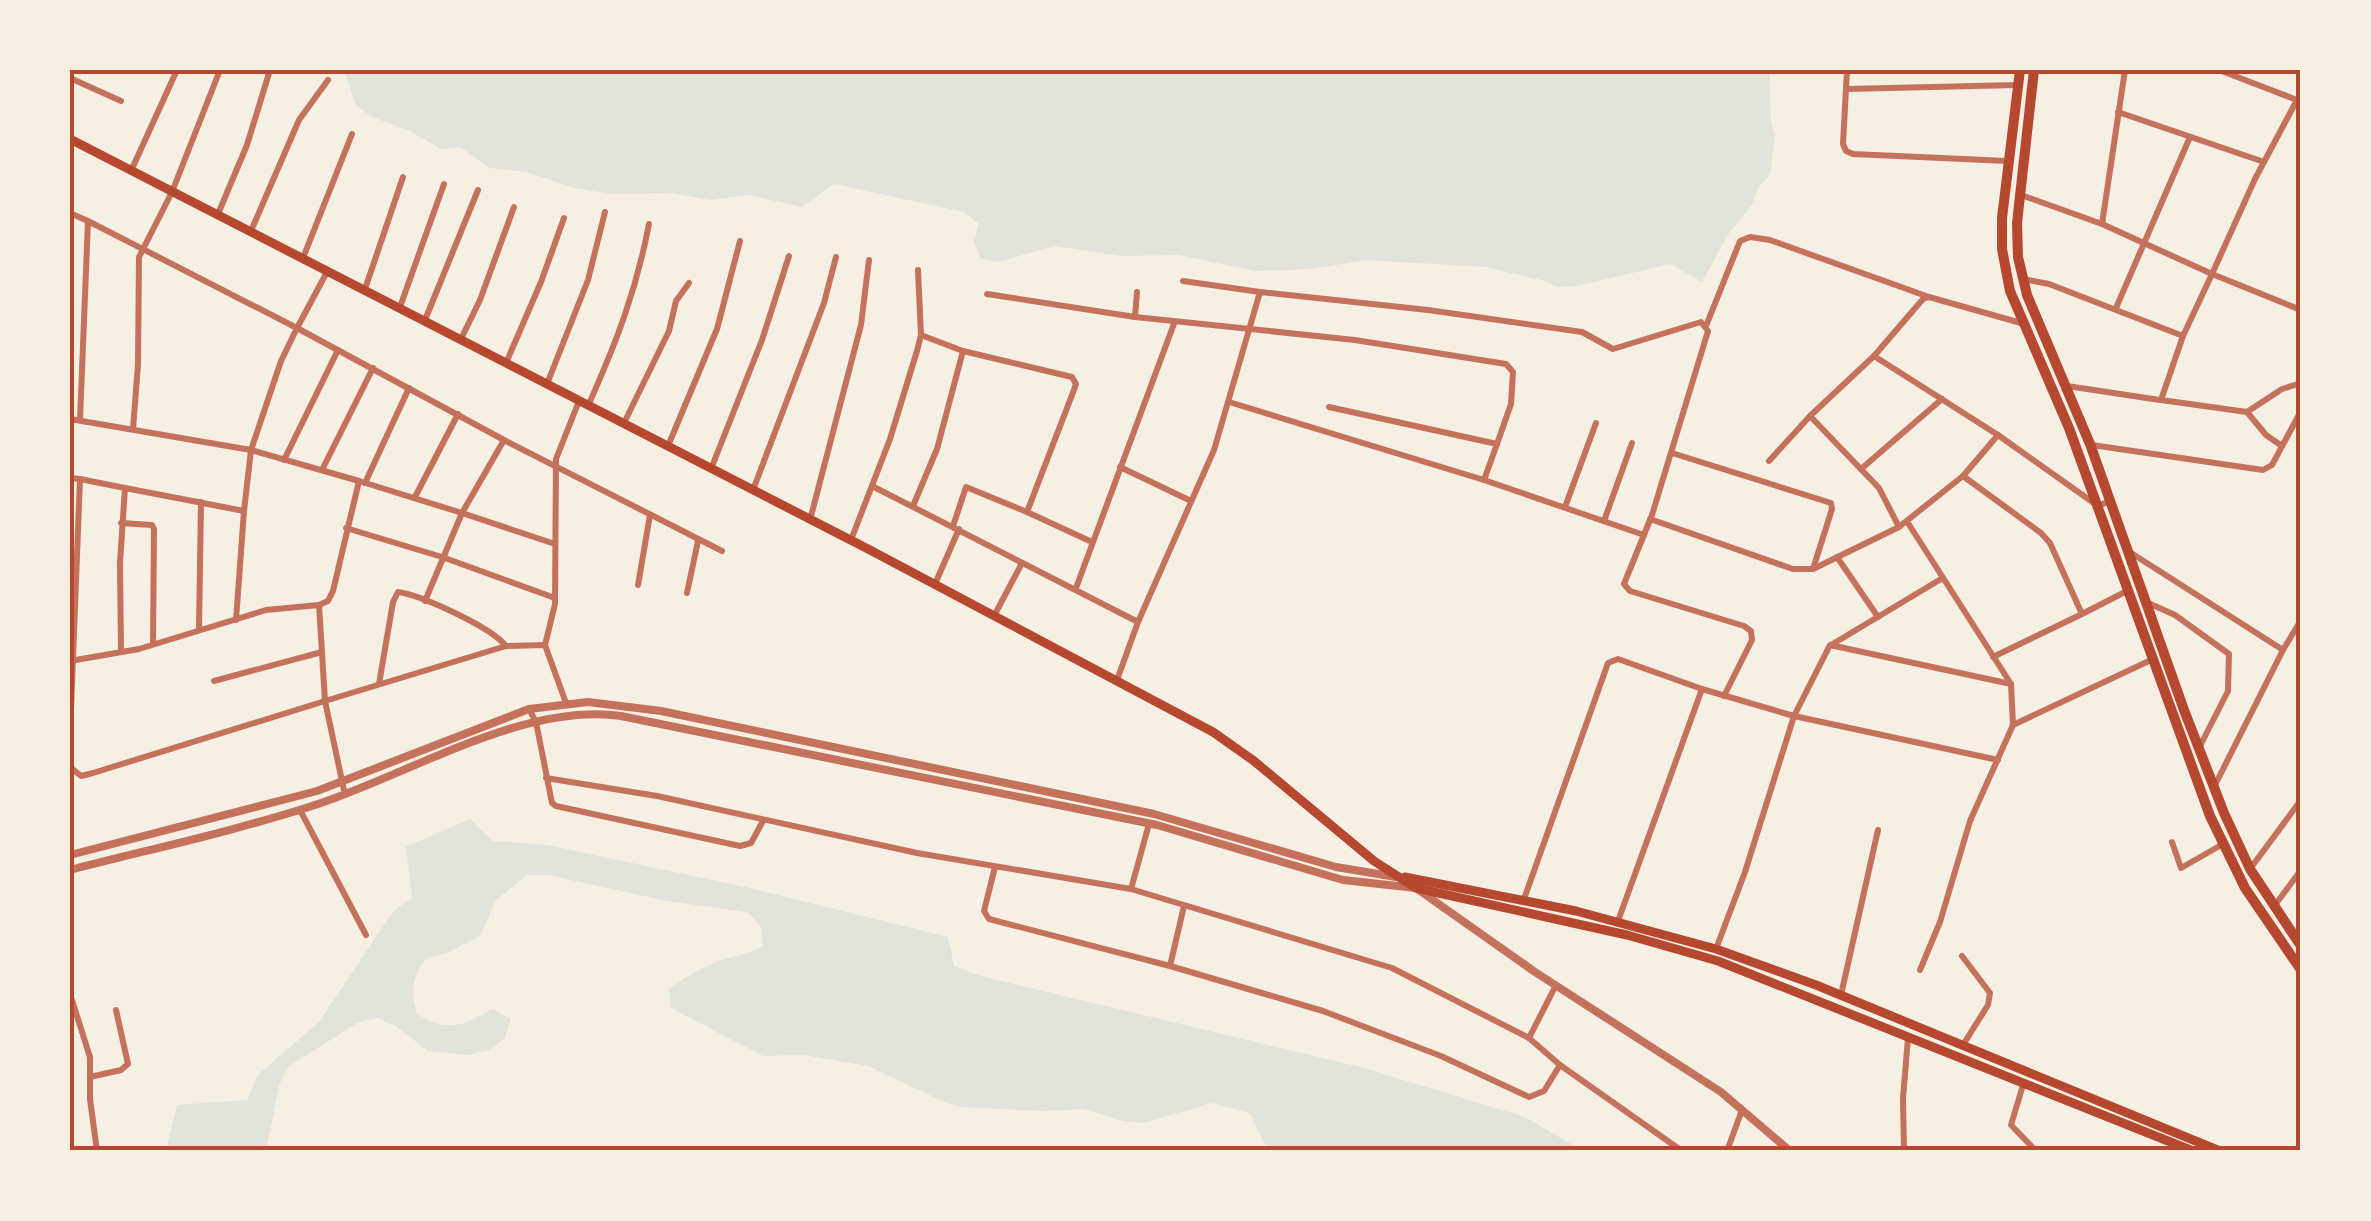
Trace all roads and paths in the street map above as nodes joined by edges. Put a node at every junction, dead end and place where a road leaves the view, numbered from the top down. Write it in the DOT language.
graph roads {
  1 [pos="177,70"];
  2 [pos="220,70"];
  3 [pos="270,70"];
  4 [pos="1847,70"];
  5 [pos="2020,70"];
  6 [pos="2034,70"];
  7 [pos="2124,70"];
  8 [pos="2220,70"];
  9 [pos="70,78"];
  10 [pos="328,80"];
  11 [pos="2018,85"];
  12 [pos="1846,89"];
  13 [pos="2301,92"];
  14 [pos="2296,100"];
  15 [pos="121,101"];
  16 [pos="2118,112"];
  17 [pos="352,134"];
  18 [pos="2190,137"];
  19 [pos="70,139"];
  20 [pos="2008,161"];
  21 [pos="2264,162"];
  22 [pos="131,170"];
  23 [pos="403,177"];
  24 [pos="444,184"];
  25 [pos="478,190"];
  26 [pos="172,192"];
  27 [pos="2019,195"];
  28 [pos="514,207"];
  29 [pos="604,212"];
  30 [pos="70,213"];
  31 [pos="218,214"];
  32 [pos="564,218"];
  33 [pos="88,221"];
  34 [pos="649,224"];
  35 [pos="2102,224"];
  36 [pos="250,231"];
  37 [pos="740,241"];
  38 [pos="2145,242"];
  39 [pos="142,248"];
  40 [pos="789,256"];
  41 [pos="836,257"];
  42 [pos="303,258"];
  43 [pos="869,260"];
  44 [pos="328,270"];
  45 [pos="918,270"];
  46 [pos="2212,274"];
  47 [pos="2023,279"];
  48 [pos="1183,281"];
  49 [pos="690,283"];
  50 [pos="365,290"];
  51 [pos="1137,292"];
  52 [pos="1260,292"];
  53 [pos="987,294"];
  54 [pos="1929,297"];
  55 [pos="400,307"];
  56 [pos="2116,308"];
  57 [pos="2301,310"];
  58 [pos="1134,317"];
  59 [pos="425,320"];
  60 [pos="1176,321"];
  61 [pos="2022,324"];
  62 [pos="1706,326"];
  63 [pos="297,328"];
  64 [pos="1249,330"];
  65 [pos="921,335"];
  66 [pos="2183,336"];
  67 [pos="461,339"];
  68 [pos="338,350"];
  69 [pos="964,351"];
  70 [pos="1874,356"];
  71 [pos="506,363"];
  72 [pos="373,368"];
  73 [pos="2301,383"];
  74 [pos="548,384"];
  75 [pos="2068,386"];
  76 [pos="409,388"];
  77 [pos="1942,400"];
  78 [pos="2160,400"];
  79 [pos="1229,402"];
  80 [pos="584,404"];
  81 [pos="1329,408"];
  82 [pos="2301,411"];
  83 [pos="2247,412"];
  84 [pos="458,414"];
  85 [pos="1810,416"];
  86 [pos="70,419"];
  87 [pos="80,421"];
  88 [pos="623,424"];
  89 [pos="1596,424"];
  90 [pos="133,429"];
  91 [pos="1998,435"];
  92 [pos="504,440"];
  93 [pos="1632,443"];
  94 [pos="1497,444"];
  95 [pos="2090,444"];
  96 [pos="2282,446"];
  97 [pos="668,448"];
  98 [pos="250,450"];
  99 [pos="1672,452"];
  100 [pos="284,460"];
  101 [pos="1769,461"];
  102 [pos="556,464"];
  103 [pos="1120,468"];
  104 [pos="1861,469"];
  105 [pos="322,470"];
  106 [pos="711,470"];
  107 [pos="1963,476"];
  108 [pos="70,478"];
  109 [pos="80,479"];
  110 [pos="1484,480"];
  111 [pos="362,482"];
  112 [pos="872,486"];
  113 [pos="125,488"];
  114 [pos="753,490"];
  115 [pos="415,497"];
  116 [pos="1191,501"];
  117 [pos="2110,501"];
  118 [pos="201,502"];
  119 [pos="913,506"];
  120 [pos="2098,506"];
  121 [pos="1565,507"];
  122 [pos="244,511"];
  123 [pos="1027,512"];
  124 [pos="462,513"];
  125 [pos="650,515"];
  126 [pos="1650,519"];
  127 [pos="810,520"];
  128 [pos="1604,520"];
  129 [pos="1908,522"];
  130 [pos="120,523"];
  131 [pos="1899,527"];
  132 [pos="346,528"];
  133 [pos="956,528"];
  134 [pos="1644,535"];
  135 [pos="698,540"];
  136 [pos="851,540"];
  137 [pos="1092,542"];
  138 [pos="556,544"];
  139 [pos="2127,550"];
  140 [pos="722,551"];
  141 [pos="442,557"];
  142 [pos="1837,557"];
  143 [pos="1022,563"];
  144 [pos="1813,569"];
  145 [pos="1941,578"];
  146 [pos="935,584"];
  147 [pos="638,585"];
  148 [pos="1076,588"];
  149 [pos="2127,591"];
  150 [pos="687,593"];
  151 [pos="554,598"];
  152 [pos="425,601"];
  153 [pos="2145,602"];
  154 [pos="319,605"];
  155 [pos="2082,614"];
  156 [pos="994,616"];
  157 [pos="1878,617"];
  158 [pos="236,620"];
  159 [pos="2301,620"];
  160 [pos="1138,622"];
  161 [pos="199,630"];
  162 [pos="153,644"];
  163 [pos="1830,645"];
  164 [pos="506,646"];
  165 [pos="546,646"];
  166 [pos="2283,650"];
  167 [pos="121,652"];
  168 [pos="322,652"];
  169 [pos="1993,658"];
  170 [pos="2151,660"];
  171 [pos="72,661"];
  172 [pos="1117,680"];
  173 [pos="214,681"];
  174 [pos="379,684"];
  175 [pos="2011,684"];
  176 [pos="1702,689"];
  177 [pos="1724,696"];
  178 [pos="325,702"];
  179 [pos="566,702"];
  180 [pos="530,709"];
  181 [pos="1794,716"];
  182 [pos="536,722"];
  183 [pos="2013,724"];
  184 [pos="70,734"];
  185 [pos="2198,748"];
  186 [pos="1998,760"];
  187 [pos="70,767"];
  188 [pos="546,778"];
  189 [pos="342,782"];
  190 [pos="2214,788"];
  191 [pos="346,795"];
  192 [pos="2301,800"];
  193 [pos="300,810"];
  194 [pos="763,821"];
  195 [pos="1149,824"];
  196 [pos="1878,830"];
  197 [pos="2172,842"];
  198 [pos="2224,844"];
  199 [pos="70,855"];
  200 [pos="995,866"];
  201 [pos="2250,869"];
  202 [pos="70,870"];
  203 [pos="2301,870"];
  204 [pos="1402,877"];
  205 [pos="1416,888"];
  206 [pos="1131,889"];
  207 [pos="1524,899"];
  208 [pos="1184,906"];
  209 [pos="2274,906"];
  210 [pos="1618,921"];
  211 [pos="366,935"];
  212 [pos="2301,946"];
  213 [pos="1716,949"];
  214 [pos="1962,956"];
  215 [pos="1170,966"];
  216 [pos="1920,970"];
  217 [pos="2301,970"];
  218 [pos="1556,985"];
  219 [pos="70,994"];
  220 [pos="1841,996"];
  221 [pos="116,1010"];
  222 [pos="1529,1038"];
  223 [pos="1908,1038"];
  224 [pos="1963,1046"];
  225 [pos="1560,1065"];
  226 [pos="90,1078"];
  227 [pos="2023,1085"];
  228 [pos="1742,1110"];
  229 [pos="97,1151"];
  230 [pos="1682,1151"];
  231 [pos="1727,1151"];
  232 [pos="1790,1151"];
  233 [pos="1904,1151"];
  234 [pos="2036,1151"];
  235 [pos="2193,1151"];
  236 [pos="2220,1151"];
  1 -- 22 [label="street"];
  2 -- 26 [label="street"];
  3 -- 31 [label="street"];
  4 -- 12 [label="street"];
  5 -- 11 [label="highway"];
  6 -- 27 [label="highway"];
  7 -- 16 [label="street"];
  8 -- 14 [label="street"];
  9 -- 15 [label="street"];
  10 -- 36 [label="street"];
  11 -- 12 [label="street"];
  11 -- 20 [label="highway"];
  12 -- 20 [label="street"];
  13 -- 14 [label="street"];
  14 -- 21 [label="street"];
  16 -- 18 [label="street"];
  16 -- 35 [label="street"];
  17 -- 42 [label="street"];
  18 -- 21 [label="street"];
  18 -- 38 [label="street"];
  19 -- 22 [label="main road"];
  20 -- 61 [label="highway"];
  21 -- 46 [label="street"];
  22 -- 26 [label="main road"];
  23 -- 50 [label="street"];
  24 -- 55 [label="street"];
  25 -- 59 [label="street"];
  26 -- 31 [label="main road"];
  26 -- 39 [label="street"];
  27 -- 35 [label="street"];
  27 -- 47 [label="highway"];
  28 -- 67 [label="street"];
  29 -- 74 [label="street"];
  30 -- 33 [label="street"];
  31 -- 36 [label="main road"];
  32 -- 71 [label="street"];
  33 -- 39 [label="street"];
  33 -- 87 [label="street"];
  34 -- 80 [label="street"];
  35 -- 38 [label="street"];
  36 -- 42 [label="main road"];
  37 -- 97 [label="street"];
  38 -- 46 [label="street"];
  38 -- 56 [label="street"];
  39 -- 63 [label="street"];
  39 -- 90 [label="street"];
  40 -- 106 [label="street"];
  41 -- 114 [label="street"];
  42 -- 44 [label="main road"];
  43 -- 127 [label="street"];
  44 -- 50 [label="main road"];
  44 -- 63 [label="street"];
  45 -- 65 [label="street"];
  46 -- 57 [label="street"];
  46 -- 66 [label="street"];
  47 -- 56 [label="street"];
  47 -- 75 [label="highway"];
  48 -- 52 [label="street"];
  49 -- 88 [label="street"];
  50 -- 55 [label="main road"];
  51 -- 58 [label="street"];
  52 -- 62 [label="street"];
  52 -- 64 [label="street"];
  53 -- 58 [label="street"];
  54 -- 61 [label="street"];
  54 -- 62 [label="street"];
  54 -- 70 [label="street"];
  55 -- 59 [label="main road"];
  56 -- 66 [label="street"];
  58 -- 60 [label="street"];
  59 -- 67 [label="main road"];
  60 -- 64 [label="street"];
  60 -- 103 [label="street"];
  61 -- 120 [label="highway"];
  62 -- 99 [label="street"];
  63 -- 68 [label="street"];
  63 -- 98 [label="street"];
  64 -- 79 [label="street"];
  64 -- 94 [label="street"];
  65 -- 69 [label="street"];
  65 -- 112 [label="street"];
  66 -- 78 [label="street"];
  67 -- 71 [label="main road"];
  68 -- 72 [label="street"];
  68 -- 100 [label="street"];
  69 -- 119 [label="street"];
  69 -- 123 [label="street"];
  70 -- 77 [label="street"];
  70 -- 85 [label="street"];
  71 -- 74 [label="main road"];
  72 -- 76 [label="street"];
  72 -- 105 [label="street"];
  73 -- 83 [label="street"];
  74 -- 80 [label="main road"];
  75 -- 78 [label="street"];
  75 -- 95 [label="highway"];
  76 -- 84 [label="street"];
  76 -- 111 [label="street"];
  77 -- 91 [label="street"];
  77 -- 104 [label="street"];
  78 -- 83 [label="street"];
  79 -- 110 [label="street"];
  79 -- 116 [label="street"];
  80 -- 88 [label="main road"];
  80 -- 102 [label="street"];
  81 -- 94 [label="street"];
  82 -- 96 [label="street"];
  83 -- 96 [label="street"];
  84 -- 92 [label="street"];
  84 -- 115 [label="street"];
  85 -- 101 [label="street"];
  85 -- 104 [label="street"];
  86 -- 87 [label="street"];
  87 -- 90 [label="street"];
  88 -- 97 [label="main road"];
  89 -- 121 [label="street"];
  90 -- 98 [label="street"];
  91 -- 107 [label="street"];
  91 -- 120 [label="street"];
  92 -- 102 [label="street"];
  92 -- 124 [label="street"];
  93 -- 128 [label="street"];
  94 -- 110 [label="street"];
  95 -- 96 [label="street"];
  95 -- 117 [label="highway"];
  97 -- 106 [label="main road"];
  98 -- 100 [label="street"];
  98 -- 122 [label="street"];
  99 -- 126 [label="street"];
  99 -- 144 [label="street"];
  100 -- 105 [label="street"];
  102 -- 125 [label="street"];
  102 -- 138 [label="street"];
  103 -- 116 [label="street"];
  103 -- 137 [label="street"];
  104 -- 131 [label="street"];
  105 -- 111 [label="street"];
  106 -- 114 [label="main road"];
  107 -- 129 [label="street"];
  107 -- 155 [label="street"];
  108 -- 109 [label="street"];
  109 -- 113 [label="street"];
  109 -- 171 [label="street"];
  110 -- 121 [label="street"];
  111 -- 115 [label="street"];
  111 -- 132 [label="street"];
  112 -- 119 [label="street"];
  112 -- 136 [label="street"];
  113 -- 118 [label="street"];
  113 -- 130 [label="street"];
  114 -- 127 [label="main road"];
  115 -- 124 [label="street"];
  116 -- 160 [label="street"];
  117 -- 120 [label="street"];
  117 -- 139 [label="highway"];
  118 -- 122 [label="street"];
  118 -- 161 [label="street"];
  119 -- 133 [label="street"];
  120 -- 149 [label="highway"];
  121 -- 128 [label="street"];
  122 -- 158 [label="street"];
  123 -- 133 [label="street"];
  123 -- 137 [label="street"];
  124 -- 138 [label="street"];
  124 -- 141 [label="street"];
  125 -- 135 [label="street"];
  125 -- 147 [label="street"];
  126 -- 134 [label="street"];
  126 -- 144 [label="street"];
  127 -- 136 [label="main road"];
  128 -- 134 [label="street"];
  129 -- 131 [label="street"];
  129 -- 145 [label="street"];
  130 -- 162 [label="street"];
  130 -- 167 [label="street"];
  131 -- 142 [label="street"];
  132 -- 141 [label="street"];
  132 -- 154 [label="street"];
  133 -- 143 [label="street"];
  133 -- 146 [label="street"];
  134 -- 177 [label="street"];
  135 -- 140 [label="street"];
  135 -- 150 [label="street"];
  136 -- 146 [label="main road"];
  137 -- 148 [label="street"];
  138 -- 151 [label="street"];
  139 -- 153 [label="highway"];
  139 -- 166 [label="street"];
  141 -- 151 [label="street"];
  141 -- 152 [label="street"];
  142 -- 144 [label="street"];
  142 -- 157 [label="street"];
  143 -- 148 [label="street"];
  143 -- 156 [label="street"];
  145 -- 157 [label="street"];
  145 -- 169 [label="street"];
  146 -- 156 [label="main road"];
  148 -- 160 [label="street"];
  149 -- 155 [label="street"];
  149 -- 170 [label="highway"];
  151 -- 165 [label="street"];
  152 -- 164 [label="street"];
  152 -- 174 [label="street"];
  153 -- 185 [label="highway"];
  153 -- 185 [label="street"];
  154 -- 158 [label="street"];
  154 -- 168 [label="street"];
  155 -- 169 [label="street"];
  156 -- 172 [label="main road"];
  157 -- 163 [label="street"];
  158 -- 161 [label="street"];
  159 -- 166 [label="street"];
  160 -- 172 [label="street"];
  161 -- 162 [label="street"];
  162 -- 167 [label="street"];
  163 -- 175 [label="street"];
  163 -- 181 [label="street"];
  164 -- 165 [label="street"];
  164 -- 174 [label="street"];
  165 -- 179 [label="street"];
  166 -- 190 [label="street"];
  167 -- 171 [label="street"];
  168 -- 173 [label="street"];
  168 -- 178 [label="street"];
  169 -- 175 [label="street"];
  170 -- 183 [label="street"];
  170 -- 198 [label="highway"];
  171 -- 184 [label="street"];
  172 -- 204 [label="main road"];
  174 -- 178 [label="street"];
  175 -- 183 [label="street"];
  176 -- 177 [label="street"];
  176 -- 207 [label="street"];
  176 -- 210 [label="street"];
  177 -- 181 [label="street"];
  178 -- 187 [label="street"];
  178 -- 189 [label="street"];
  179 -- 180 [label="street"];
  179 -- 204 [label="street"];
  180 -- 182 [label="street"];
  180 -- 189 [label="street"];
  181 -- 186 [label="street"];
  181 -- 213 [label="street"];
  182 -- 188 [label="street"];
  182 -- 191 [label="street"];
  182 -- 195 [label="street"];
  183 -- 186 [label="street"];
  185 -- 190 [label="highway"];
  186 -- 216 [label="street"];
  188 -- 194 [label="street"];
  188 -- 194 [label="street"];
  189 -- 191 [label="street"];
  189 -- 199 [label="street"];
  190 -- 201 [label="highway"];
  191 -- 193 [label="street"];
  192 -- 201 [label="street"];
  193 -- 202 [label="street"];
  193 -- 211 [label="street"];
  194 -- 200 [label="street"];
  195 -- 205 [label="street"];
  195 -- 206 [label="street"];
  196 -- 220 [label="street"];
  197 -- 198 [label="street"];
  198 -- 217 [label="highway"];
  200 -- 206 [label="street"];
  200 -- 215 [label="street"];
  201 -- 209 [label="highway"];
  203 -- 209 [label="street"];
  204 -- 205 [label="main road"];
  204 -- 207 [label="main road"];
  205 -- 218 [label="street"];
  205 -- 223 [label="main road"];
  206 -- 208 [label="street"];
  207 -- 210 [label="main road"];
  208 -- 215 [label="street"];
  208 -- 222 [label="street"];
  209 -- 212 [label="highway"];
  210 -- 213 [label="main road"];
  213 -- 220 [label="main road"];
  214 -- 224 [label="street"];
  215 -- 225 [label="street"];
  218 -- 222 [label="street"];
  218 -- 228 [label="street"];
  219 -- 226 [label="street"];
  220 -- 224 [label="main road"];
  221 -- 226 [label="street"];
  222 -- 225 [label="street"];
  223 -- 227 [label="main road"];
  223 -- 233 [label="street"];
  224 -- 236 [label="main road"];
  225 -- 230 [label="street"];
  226 -- 229 [label="street"];
  227 -- 234 [label="street"];
  227 -- 235 [label="main road"];
  228 -- 231 [label="street"];
  228 -- 232 [label="street"];
}
